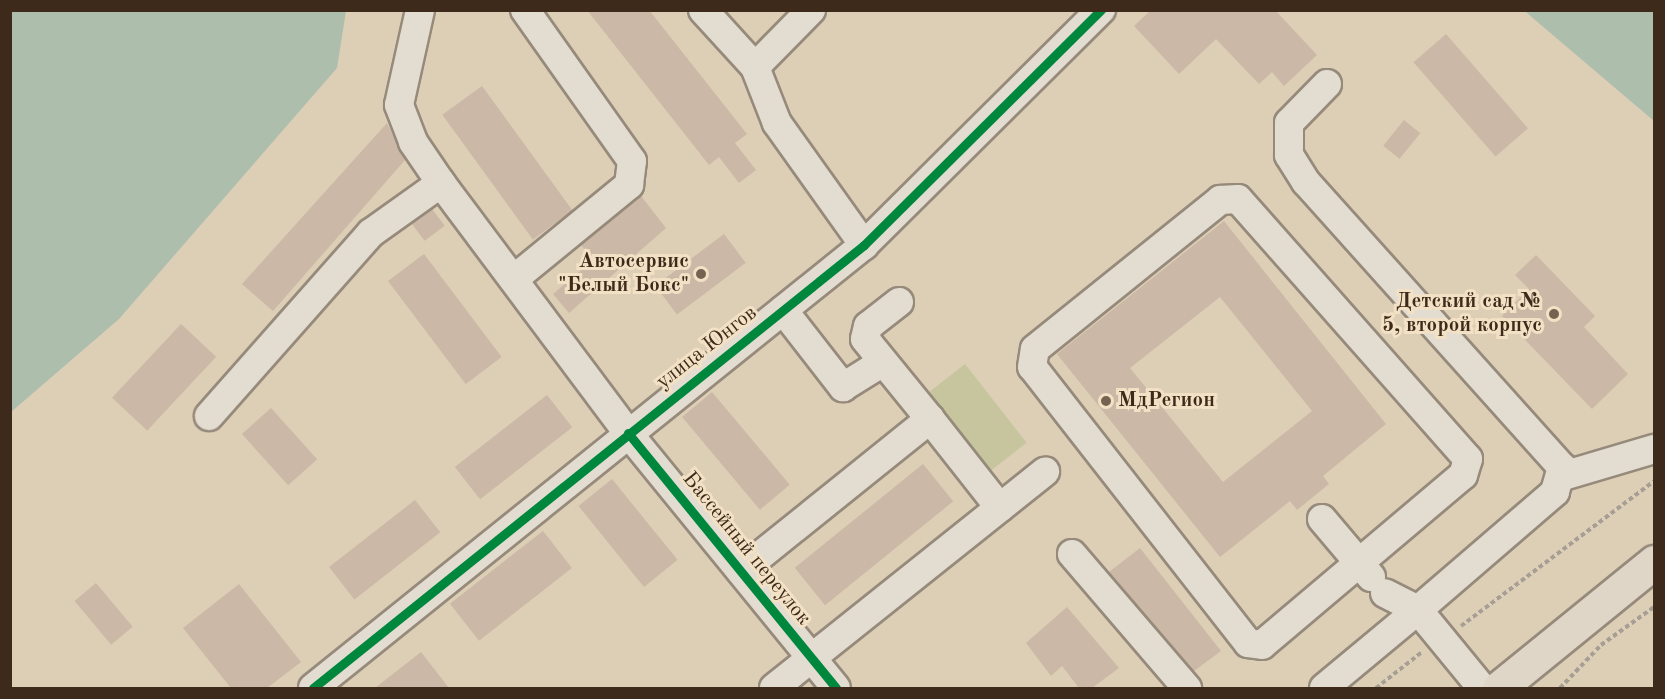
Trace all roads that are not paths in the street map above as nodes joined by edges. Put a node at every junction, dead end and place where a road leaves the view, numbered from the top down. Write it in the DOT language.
graph roads {
  1 [pos="420,10"];
  2 [pos="525,10"];
  3 [pos="703,10"];
  4 [pos="811,10"];
  5 [pos="1101,10"];
  6 [pos="755,67"];
  7 [pos="1327,84"];
  8 [pos="441,183"];
  9 [pos="864,245"];
  10 [pos="514,279"];
  11 [pos="899,302"];
  12 [pos="783,310"];
  13 [pos="883,362"];
  14 [pos="209,416"];
  15 [pos="930,419"];
  16 [pos="628,433"];
  17 [pos="1654,449"];
  18 [pos="1045,472"];
  19 [pos="1563,477"];
  20 [pos="1000,508"];
  21 [pos="1322,519"];
  22 [pos="1072,554"];
  23 [pos="1654,562"];
  24 [pos="741,571"];
  25 [pos="1372,578"];
  26 [pos="1418,610"];
  27 [pos="812,659"];
  28 [pos="313,688"];
  29 [pos="774,688"];
  30 [pos="836,688"];
  31 [pos="1186,688"];
  32 [pos="1324,688"];
  33 [pos="1482,688"];
  34 [pos="1499,688"];
  1 -- 8 [label="street, Бассейный переулок"];
  2 -- 10 [label="street"];
  3 -- 6 [label="street"];
  4 -- 6 [label="street"];
  5 -- 9 [label="street, улица Юнгов"];
  6 -- 9 [label="street"];
  7 -- 19 [label="street"];
  8 -- 10 [label="street, Бассейный переулок"];
  8 -- 14 [label="street"];
  9 -- 12 [label="street, улица Юнгов"];
  10 -- 16 [label="street, Бассейный переулок"];
  11 -- 13 [label="street"];
  12 -- 13 [label="street"];
  12 -- 16 [label="street, улица Юнгов"];
  13 -- 15 [label="street"];
  15 -- 20 [label="street"];
  15 -- 24 [label="street"];
  16 -- 24 [label="street, Бассейный переулок"];
  16 -- 28 [label="street, улица Юнгов"];
  17 -- 19 [label="street"];
  18 -- 20 [label="street"];
  19 -- 26 [label="street"];
  20 -- 27 [label="street"];
  21 -- 25 [label="street"];
  22 -- 31 [label="street"];
  23 -- 34 [label="main road"];
  24 -- 27 [label="street, Бассейный переулок"];
  25 -- 25 [label="street"];
  25 -- 26 [label="street"];
  26 -- 32 [label="street"];
  26 -- 33 [label="street"];
  27 -- 29 [label="street"];
  27 -- 30 [label="street, Бассейный переулок"];
}
